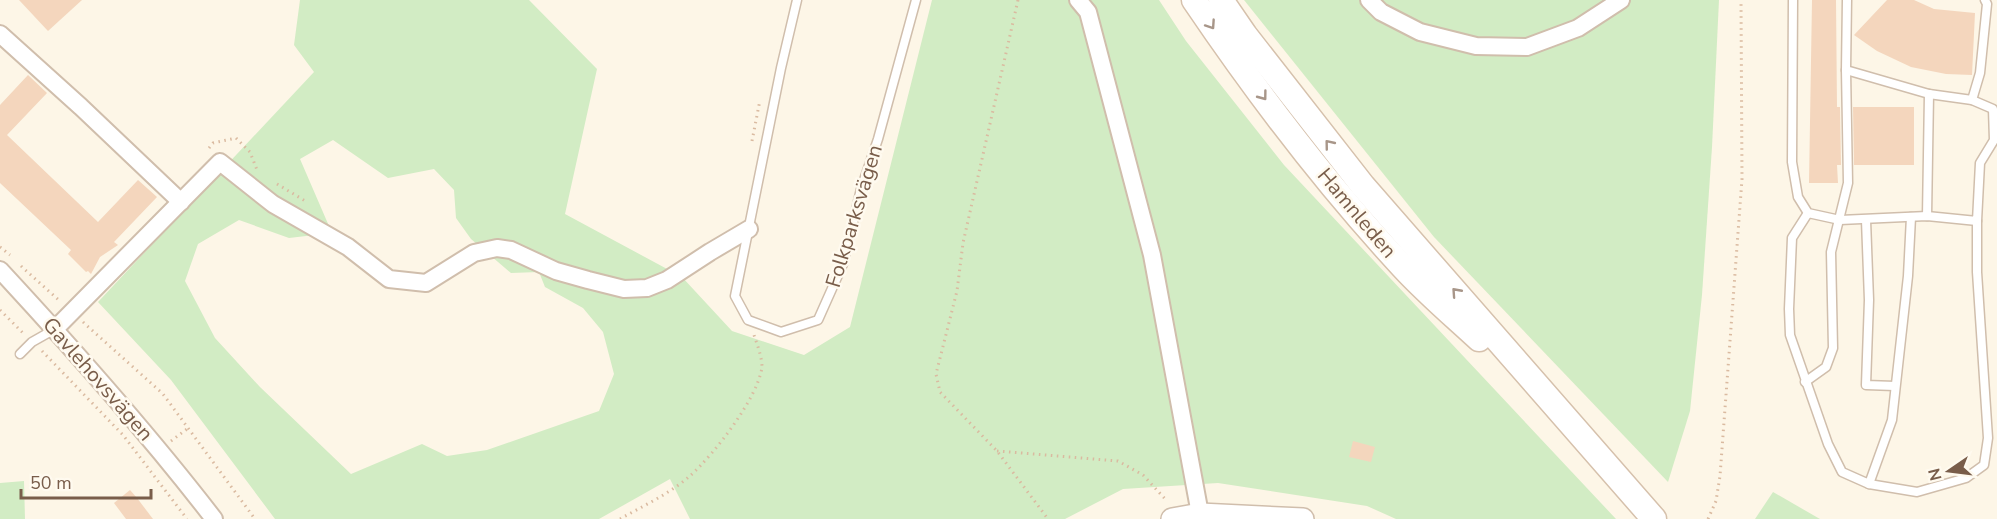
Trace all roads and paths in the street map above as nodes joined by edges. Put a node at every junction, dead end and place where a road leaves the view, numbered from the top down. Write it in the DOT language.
graph roads {
  1 [pos="797,0"];
  2 [pos="916,0"];
  3 [pos="1018,0"];
  4 [pos="1078,0"];
  5 [pos="1194,0"];
  6 [pos="1221,0"];
  7 [pos="1369,0"];
  8 [pos="1621,0"];
  9 [pos="1741,0"];
  10 [pos="1793,0"];
  11 [pos="1847,0"];
  12 [pos="1985,0"];
  13 [pos="0,34"];
  14 [pos="1846,70"];
  15 [pos="763,90"];
  16 [pos="1929,94"];
  17 [pos="1972,100"];
  18 [pos="751,142"];
  19 [pos="207,150"];
  20 [pos="264,175"];
  21 [pos="272,180"];
  22 [pos="181,202"];
  23 [pos="310,204"];
  24 [pos="1808,213"];
  25 [pos="1927,216"];
  26 [pos="1911,217"];
  27 [pos="1840,220"];
  28 [pos="1866,220"];
  29 [pos="1977,221"];
  30 [pos="749,229"];
  31 [pos="0,247"];
  32 [pos="0,270"];
  33 [pos="0,310"];
  34 [pos="72,312"];
  35 [pos="748,320"];
  36 [pos="55,329"];
  37 [pos="32,342"];
  38 [pos="20,354"];
  39 [pos="1805,382"];
  40 [pos="1895,386"];
  41 [pos="1548,400"];
  42 [pos="997,451"];
  43 [pos="1869,484"];
  44 [pos="1184,516"];
  45 [pos="188,519"];
  46 [pos="214,519"];
  47 [pos="255,519"];
  48 [pos="620,519"];
  49 [pos="1048,519"];
  50 [pos="1303,519"];
  51 [pos="1654,519"];
  52 [pos="1708,519"];
  1 -- 30 [label="lane"];
  2 -- 35 [label="lane, Folkparksvägen"];
  3 -- 42 [label="path"];
  4 -- 44 [label="street"];
  5 -- 41 [label="main road, Hamnleden, one-way"];
  41 -- 6 [label="main road, Hamnleden, one-way"];
  7 -- 8 [label="street"];
  9 -- 52 [label="path"];
  10 -- 24 [label="lane"];
  11 -- 14 [label="lane"];
  12 -- 17 [label="lane"];
  13 -- 22 [label="street"];
  14 -- 16 [label="lane"];
  14 -- 27 [label="lane"];
  15 -- 18 [label="path"];
  16 -- 17 [label="lane"];
  16 -- 25 [label="lane"];
  17 -- 29 [label="lane"];
  19 -- 20 [label="path"];
  21 -- 23 [label="path"];
  22 -- 30 [label="street"];
  22 -- 34 [label="street"];
  24 -- 27 [label="lane"];
  24 -- 39 [label="lane"];
  25 -- 26 [label="lane"];
  25 -- 29 [label="lane"];
  26 -- 28 [label="lane"];
  26 -- 40 [label="lane"];
  27 -- 28 [label="lane"];
  27 -- 39 [label="lane"];
  28 -- 40 [label="lane"];
  29 -- 43 [label="lane"];
  30 -- 35 [label="lane"];
  31 -- 34 [label="path"];
  32 -- 36 [label="street, Gavlehovsvägen"];
  33 -- 37 [label="path"];
  34 -- 36 [label="street"];
  34 -- 47 [label="path"];
  35 -- 48 [label="path"];
  36 -- 37 [label="lane"];
  36 -- 46 [label="street, Gavlehovsvägen"];
  37 -- 38 [label="lane"];
  37 -- 45 [label="path"];
  39 -- 43 [label="lane"];
  40 -- 43 [label="lane"];
  41 -- 51 [label="main road, Hamnleden"];
  42 -- 44 [label="path"];
  42 -- 49 [label="path"];
  44 -- 50 [label="street"];
}
